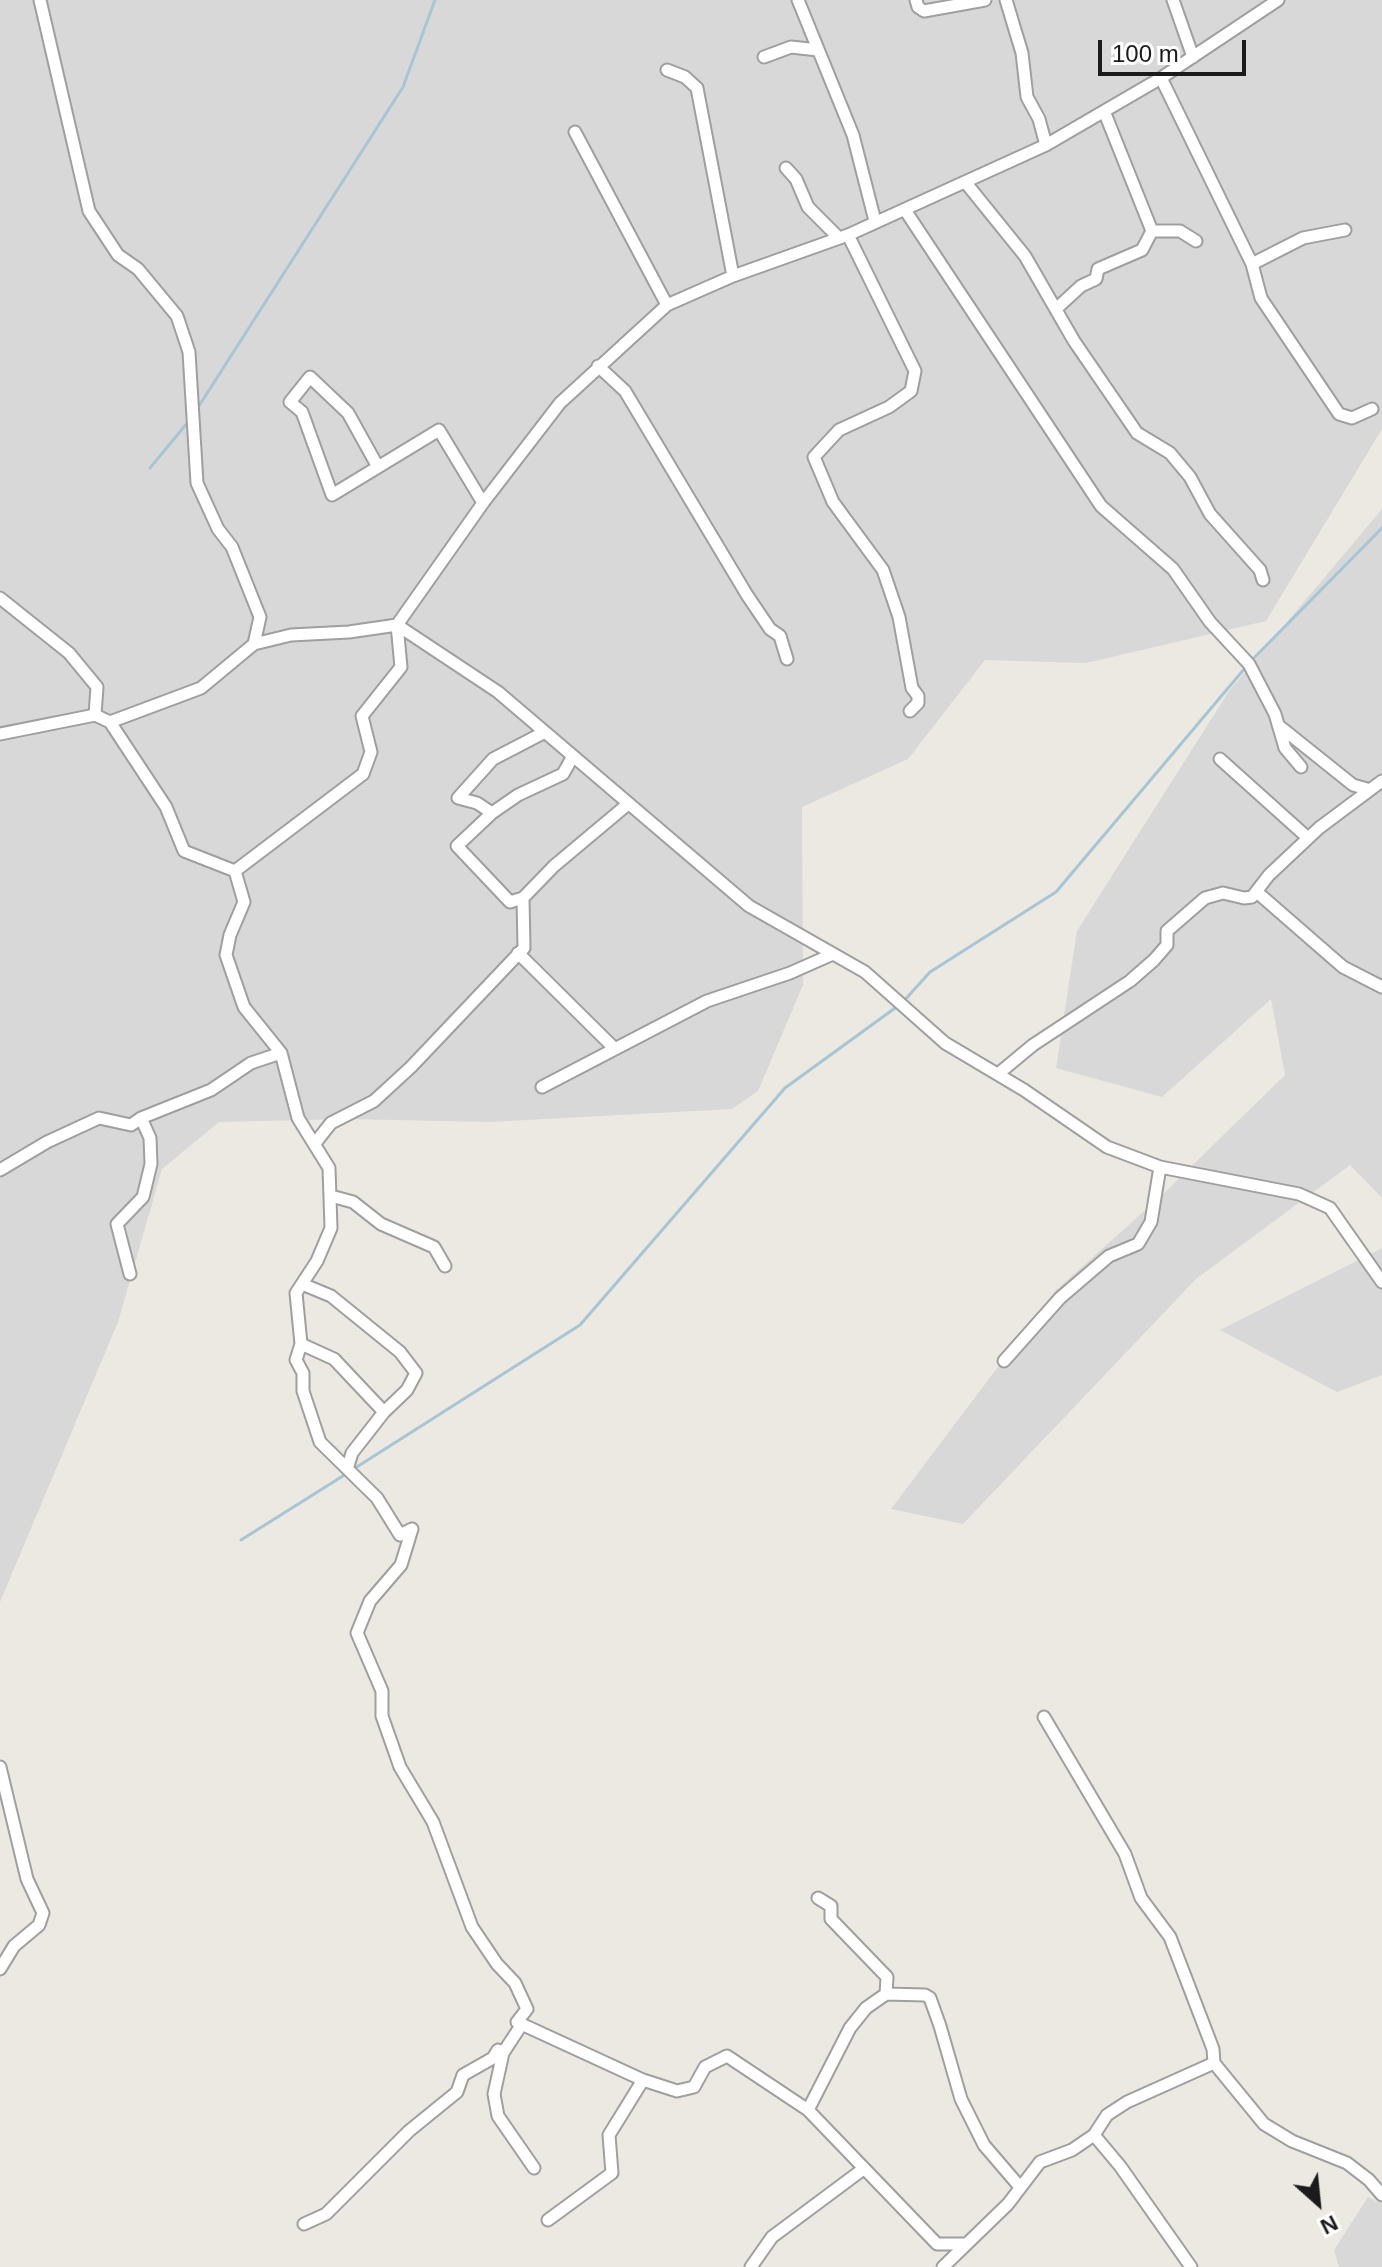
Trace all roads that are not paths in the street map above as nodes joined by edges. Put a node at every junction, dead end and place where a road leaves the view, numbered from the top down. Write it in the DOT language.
graph roads {
  1 [pos="40,0"];
  2 [pos="798,0"];
  3 [pos="916,0"];
  4 [pos="985,0"];
  5 [pos="1006,0"];
  6 [pos="1173,0"];
  7 [pos="1278,0"];
  8 [pos="818,50"];
  9 [pos="764,57"];
  10 [pos="1193,57"];
  11 [pos="667,70"];
  12 [pos="1161,78"];
  13 [pos="1104,111"];
  14 [pos="575,132"];
  15 [pos="1046,145"];
  16 [pos="786,168"];
  17 [pos="966,183"];
  18 [pos="905,210"];
  19 [pos="875,221"];
  20 [pos="1345,230"];
  21 [pos="1152,231"];
  22 [pos="844,236"];
  23 [pos="1196,241"];
  24 [pos="1252,264"];
  25 [pos="733,276"];
  26 [pos="667,305"];
  27 [pos="1056,309"];
  28 [pos="598,366"];
  29 [pos="1372,409"];
  30 [pos="378,467"];
  31 [pos="483,503"];
  32 [pos="1263,580"];
  33 [pos="0,598"];
  34 [pos="397,625"];
  35 [pos="254,644"];
  36 [pos="787,659"];
  37 [pos="910,711"];
  38 [pos="95,715"];
  39 [pos="110,722"];
  40 [pos="1278,725"];
  41 [pos="545,732"];
  42 [pos="0,734"];
  43 [pos="573,756"];
  44 [pos="1220,759"];
  45 [pos="1301,767"];
  46 [pos="1382,781"];
  47 [pos="1367,789"];
  48 [pos="628,804"];
  49 [pos="492,813"];
  50 [pos="1308,838"];
  51 [pos="235,871"];
  52 [pos="1258,893"];
  53 [pos="523,898"];
  54 [pos="518,953"];
  55 [pos="833,954"];
  56 [pos="1382,987"];
  57 [pos="615,1049"];
  58 [pos="281,1053"];
  59 [pos="998,1074"];
  60 [pos="542,1087"];
  61 [pos="141,1118"];
  62 [pos="316,1142"];
  63 [pos="1160,1167"];
  64 [pos="0,1170"];
  65 [pos="331,1196"];
  66 [pos="445,1266"];
  67 [pos="130,1274"];
  68 [pos="1382,1282"];
  69 [pos="302,1284"];
  70 [pos="301,1344"];
  71 [pos="1004,1361"];
  72 [pos="384,1412"];
  73 [pos="348,1466"];
  74 [pos="1044,1717"];
  75 [pos="0,1767"];
  76 [pos="818,1898"];
  77 [pos="0,1969"];
  78 [pos="886,1994"];
  79 [pos="522,2024"];
  80 [pos="503,2053"];
  81 [pos="1214,2063"];
  82 [pos="643,2080"];
  83 [pos="808,2110"];
  84 [pos="1094,2135"];
  85 [pos="534,2168"];
  86 [pos="862,2170"];
  87 [pos="1020,2187"];
  88 [pos="1382,2195"];
  89 [pos="548,2220"];
  90 [pos="304,2224"];
  91 [pos="964,2244"];
  92 [pos="751,2267"];
  93 [pos="943,2267"];
  94 [pos="1191,2267"];
  1 -- 35 [label="street"];
  2 -- 8 [label="street"];
  3 -- 4 [label="street"];
  5 -- 15 [label="street"];
  6 -- 10 [label="street"];
  7 -- 10 [label="street"];
  8 -- 9 [label="street"];
  8 -- 19 [label="street"];
  10 -- 12 [label="street"];
  11 -- 25 [label="street"];
  12 -- 13 [label="street"];
  12 -- 24 [label="street"];
  13 -- 15 [label="street"];
  13 -- 21 [label="street"];
  14 -- 26 [label="street"];
  15 -- 17 [label="street"];
  16 -- 22 [label="street"];
  17 -- 18 [label="street"];
  17 -- 27 [label="street"];
  18 -- 19 [label="street"];
  18 -- 40 [label="street"];
  19 -- 22 [label="street"];
  20 -- 24 [label="street"];
  21 -- 23 [label="street"];
  21 -- 27 [label="street"];
  22 -- 25 [label="street"];
  22 -- 37 [label="street"];
  24 -- 29 [label="street"];
  25 -- 26 [label="street"];
  26 -- 28 [label="street"];
  27 -- 32 [label="street"];
  28 -- 31 [label="street"];
  28 -- 36 [label="street"];
  30 -- 30 [label="street"];
  30 -- 31 [label="street"];
  31 -- 34 [label="street"];
  33 -- 38 [label="street"];
  34 -- 35 [label="street"];
  34 -- 41 [label="street"];
  34 -- 51 [label="street"];
  35 -- 39 [label="street"];
  38 -- 39 [label="street"];
  38 -- 42 [label="street"];
  39 -- 51 [label="street"];
  40 -- 45 [label="street"];
  40 -- 47 [label="street"];
  41 -- 43 [label="street"];
  41 -- 49 [label="street"];
  43 -- 48 [label="street"];
  43 -- 49 [label="street"];
  44 -- 50 [label="street"];
  46 -- 47 [label="street"];
  47 -- 50 [label="street"];
  48 -- 53 [label="street"];
  48 -- 55 [label="street"];
  49 -- 53 [label="street"];
  50 -- 52 [label="street"];
  51 -- 58 [label="street"];
  52 -- 56 [label="street"];
  52 -- 59 [label="street"];
  53 -- 54 [label="street"];
  54 -- 57 [label="street"];
  54 -- 62 [label="street"];
  55 -- 57 [label="street"];
  55 -- 59 [label="street"];
  57 -- 60 [label="street"];
  58 -- 61 [label="street"];
  58 -- 62 [label="street"];
  59 -- 63 [label="street"];
  61 -- 64 [label="street"];
  61 -- 67 [label="street"];
  62 -- 65 [label="street"];
  63 -- 68 [label="street"];
  63 -- 71 [label="street"];
  65 -- 66 [label="street"];
  65 -- 69 [label="street"];
  69 -- 70 [label="street"];
  69 -- 72 [label="street"];
  70 -- 72 [label="street"];
  70 -- 73 [label="street"];
  72 -- 73 [label="street"];
  73 -- 79 [label="street"];
  74 -- 81 [label="street"];
  75 -- 77 [label="street"];
  76 -- 78 [label="street"];
  78 -- 83 [label="street"];
  78 -- 87 [label="street"];
  79 -- 80 [label="street"];
  79 -- 82 [label="street"];
  80 -- 85 [label="street"];
  80 -- 90 [label="street"];
  81 -- 84 [label="street"];
  81 -- 88 [label="street"];
  82 -- 83 [label="street"];
  82 -- 89 [label="street"];
  83 -- 86 [label="street"];
  84 -- 87 [label="street"];
  84 -- 94 [label="street"];
  86 -- 91 [label="street"];
  86 -- 92 [label="street"];
  87 -- 91 [label="street"];
  91 -- 93 [label="street"];
}
